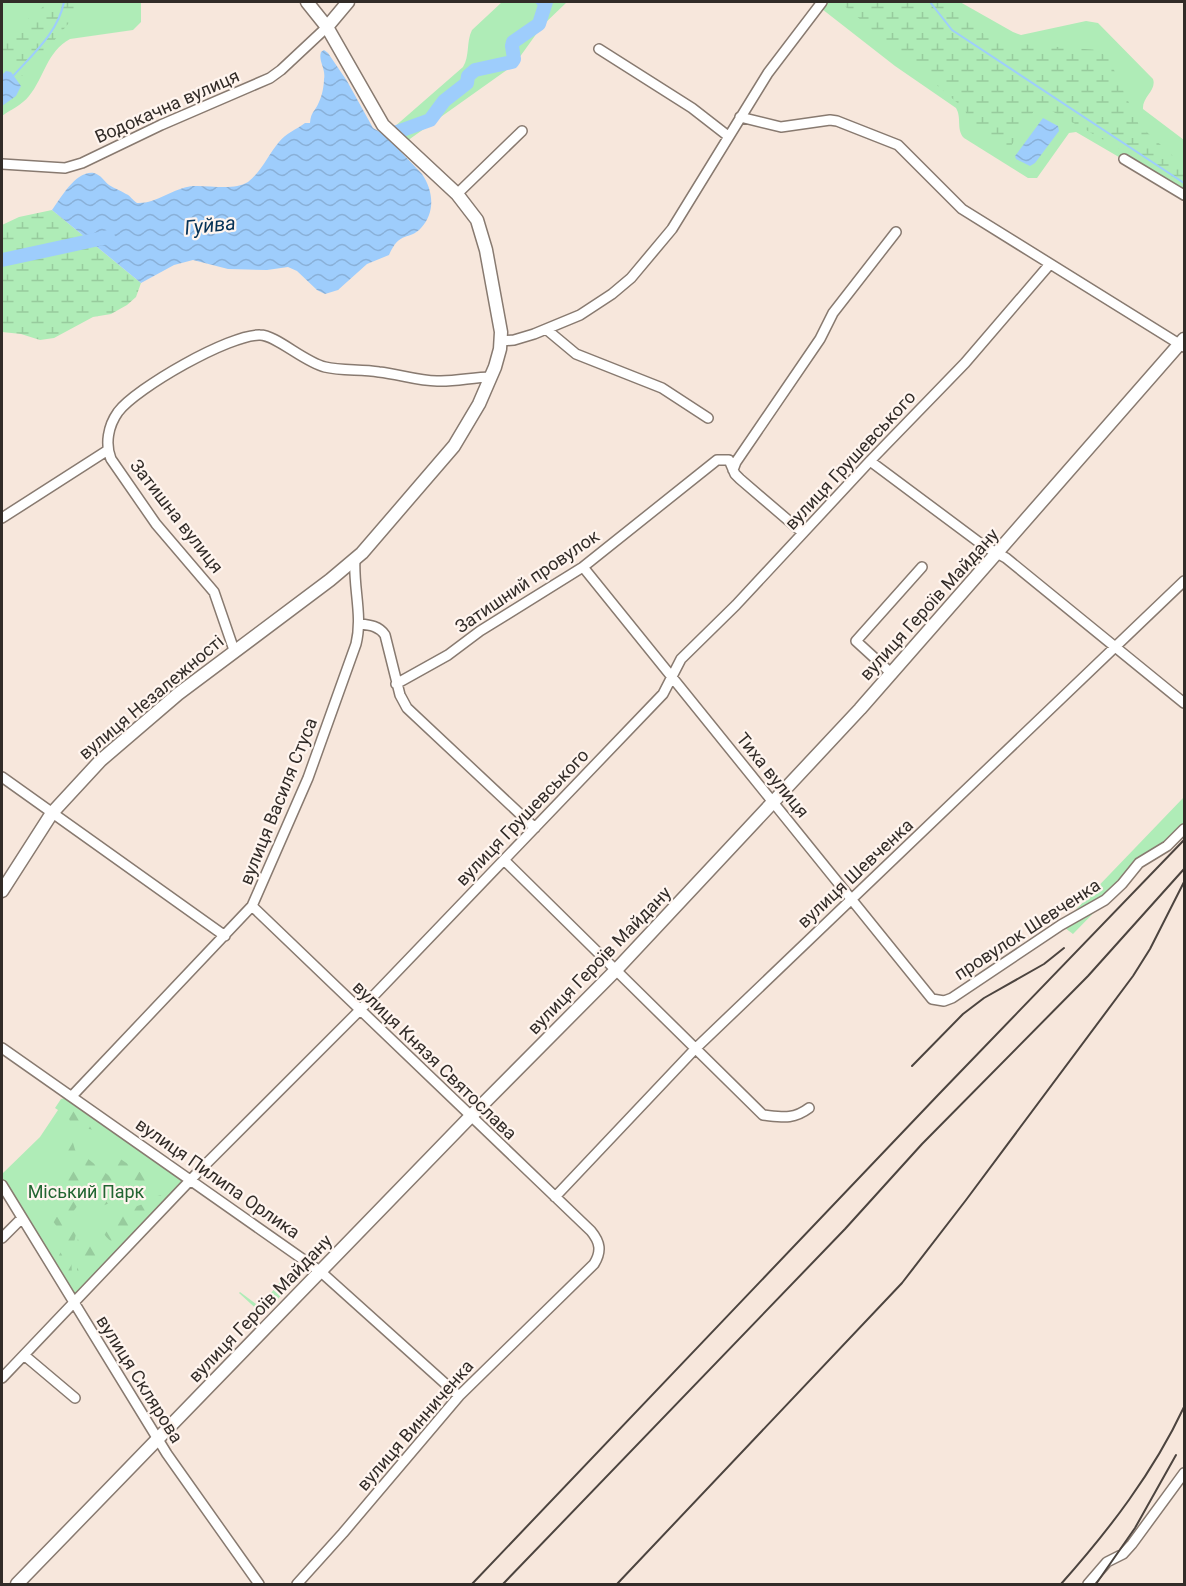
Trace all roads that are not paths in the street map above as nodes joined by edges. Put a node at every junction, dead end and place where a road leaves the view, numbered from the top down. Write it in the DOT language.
graph roads {
  1 [pos="307,2"];
  2 [pos="348,2"];
  3 [pos="822,2"];
  4 [pos="327,27"];
  5 [pos="599,49"];
  6 [pos="740,117"];
  7 [pos="522,131"];
  8 [pos="728,136"];
  9 [pos="1124,159"];
  10 [pos="2,164"];
  11 [pos="457,194"];
  12 [pos="1185,195"];
  13 [pos="896,232"];
  14 [pos="1050,264"];
  15 [pos="546,329"];
  16 [pos="501,341"];
  17 [pos="1183,343"];
  18 [pos="491,377"];
  19 [pos="708,418"];
  20 [pos="108,450"];
  21 [pos="870,461"];
  22 [pos="733,470"];
  23 [pos="2,518"];
  24 [pos="803,533"];
  25 [pos="997,554"];
  26 [pos="355,559"];
  27 [pos="583,567"];
  28 [pos="922,567"];
  29 [pos="1185,581"];
  30 [pos="360,624"];
  31 [pos="1116,648"];
  32 [pos="234,650"];
  33 [pos="891,673"];
  34 [pos="673,676"];
  35 [pos="396,684"];
  36 [pos="1185,703"];
  37 [pos="2,777"];
  38 [pos="773,801"];
  39 [pos="52,813"];
  40 [pos="535,828"];
  41 [pos="1185,829"];
  42 [pos="504,860"];
  43 [pos="2,891"];
  44 [pos="851,899"];
  45 [pos="252,906"];
  46 [pos="225,936"];
  47 [pos="617,969"];
  48 [pos="937,1001"];
  49 [pos="359,1011"];
  50 [pos="2,1048"];
  51 [pos="695,1049"];
  52 [pos="72,1096"];
  53 [pos="809,1108"];
  54 [pos="471,1116"];
  55 [pos="191,1180"];
  56 [pos="2,1185"];
  57 [pos="555,1197"];
  58 [pos="22,1218"];
  59 [pos="595,1236"];
  60 [pos="2,1238"];
  61 [pos="321,1272"];
  62 [pos="73,1304"];
  63 [pos="24,1355"];
  64 [pos="2,1378"];
  65 [pos="459,1396"];
  66 [pos="75,1398"];
  67 [pos="159,1439"];
  68 [pos="1185,1473"];
  69 [pos="17,1584"];
  70 [pos="260,1584"];
  71 [pos="297,1584"];
  72 [pos="1088,1584"];
  1 -- 4 [label="street"];
  2 -- 4 [label="street"];
  3 -- 6 [label="street"];
  4 -- 10 [label="street, Водокачна вулиця"];
  4 -- 11 [label="street"];
  5 -- 8 [label="street"];
  6 -- 8 [label="street"];
  6 -- 14 [label="street"];
  7 -- 11 [label="street"];
  8 -- 15 [label="street"];
  9 -- 12 [label="street"];
  11 -- 16 [label="street"];
  13 -- 22 [label="street"];
  14 -- 17 [label="street"];
  14 -- 21 [label="street, вулиця Грушевського"];
  15 -- 16 [label="street"];
  15 -- 19 [label="street"];
  16 -- 18 [label="street, вулиця Незалежності"];
  17 -- 25 [label="street, вулиця Героїв Майдану"];
  18 -- 20 [label="street, Затишна вулиця"];
  18 -- 26 [label="street, вулиця Незалежності"];
  20 -- 23 [label="street"];
  20 -- 32 [label="street, Затишна вулиця"];
  21 -- 24 [label="street, вулиця Грушевського"];
  21 -- 25 [label="street"];
  22 -- 24 [label="street"];
  22 -- 27 [label="street, Затишний провулок"];
  24 -- 34 [label="street, вулиця Грушевського"];
  25 -- 31 [label="street"];
  25 -- 33 [label="street, вулиця Героїв Майдану"];
  26 -- 30 [label="street, вулиця Василя Стуса"];
  26 -- 32 [label="street, вулиця Незалежності"];
  27 -- 34 [label="street, Тиха вулиця"];
  27 -- 35 [label="street, Затишний провулок"];
  28 -- 33 [label="street"];
  29 -- 31 [label="street, вулиця Шевченка"];
  30 -- 35 [label="street"];
  30 -- 45 [label="street, вулиця Василя Стуса"];
  31 -- 36 [label="street"];
  31 -- 44 [label="street, вулиця Шевченка"];
  32 -- 39 [label="street, вулиця Незалежності"];
  33 -- 38 [label="street, вулиця Героїв Майдану"];
  34 -- 38 [label="street, Тиха вулиця"];
  34 -- 40 [label="street, вулиця Грушевського"];
  35 -- 40 [label="street"];
  37 -- 39 [label="street"];
  38 -- 44 [label="street, Тиха вулиця"];
  38 -- 47 [label="street, вулиця Героїв Майдану"];
  39 -- 43 [label="street, вулиця Незалежності"];
  39 -- 46 [label="street"];
  40 -- 42 [label="street, вулиця Грушевського"];
  41 -- 48 [label="street, провулок Шевченка"];
  42 -- 47 [label="street"];
  42 -- 49 [label="street, вулиця Грушевського"];
  44 -- 48 [label="street, Тиха вулиця"];
  44 -- 51 [label="street, вулиця Шевченка"];
  45 -- 46 [label="street, вулиця Василя Стуса"];
  45 -- 49 [label="street, вулиця Князя Святослава"];
  46 -- 52 [label="street, вулиця Василя Стуса"];
  47 -- 51 [label="street"];
  47 -- 54 [label="street, вулиця Героїв Майдану"];
  49 -- 54 [label="street, вулиця Князя Святослава"];
  49 -- 55 [label="street, вулиця Грушевського"];
  50 -- 52 [label="street, вулиця Пилипа Орлика"];
  51 -- 53 [label="street"];
  51 -- 57 [label="street, вулиця Шевченка"];
  52 -- 55 [label="street, вулиця Пилипа Орлика"];
  54 -- 57 [label="street, вулиця Князя Святослава"];
  54 -- 61 [label="street, вулиця Героїв Майдану"];
  55 -- 61 [label="street, вулиця Пилипа Орлика"];
  55 -- 62 [label="street, вулиця Грушевського"];
  56 -- 58 [label="street, вулиця Склярова"];
  57 -- 59 [label="street, вулиця Князя Святослава"];
  58 -- 60 [label="street"];
  58 -- 62 [label="street, вулиця Склярова"];
  59 -- 65 [label="street, вулиця Винниченка"];
  61 -- 65 [label="street, вулиця Пилипа Орлика"];
  61 -- 67 [label="street, вулиця Героїв Майдану"];
  62 -- 63 [label="street, вулиця Грушевського"];
  62 -- 67 [label="street, вулиця Склярова"];
  63 -- 64 [label="street, вулиця Грушевського"];
  63 -- 66 [label="street"];
  65 -- 71 [label="street, вулиця Винниченка"];
  67 -- 69 [label="street, вулиця Героїв Майдану"];
  67 -- 70 [label="street, вулиця Склярова"];
  68 -- 72 [label="street"];
}
